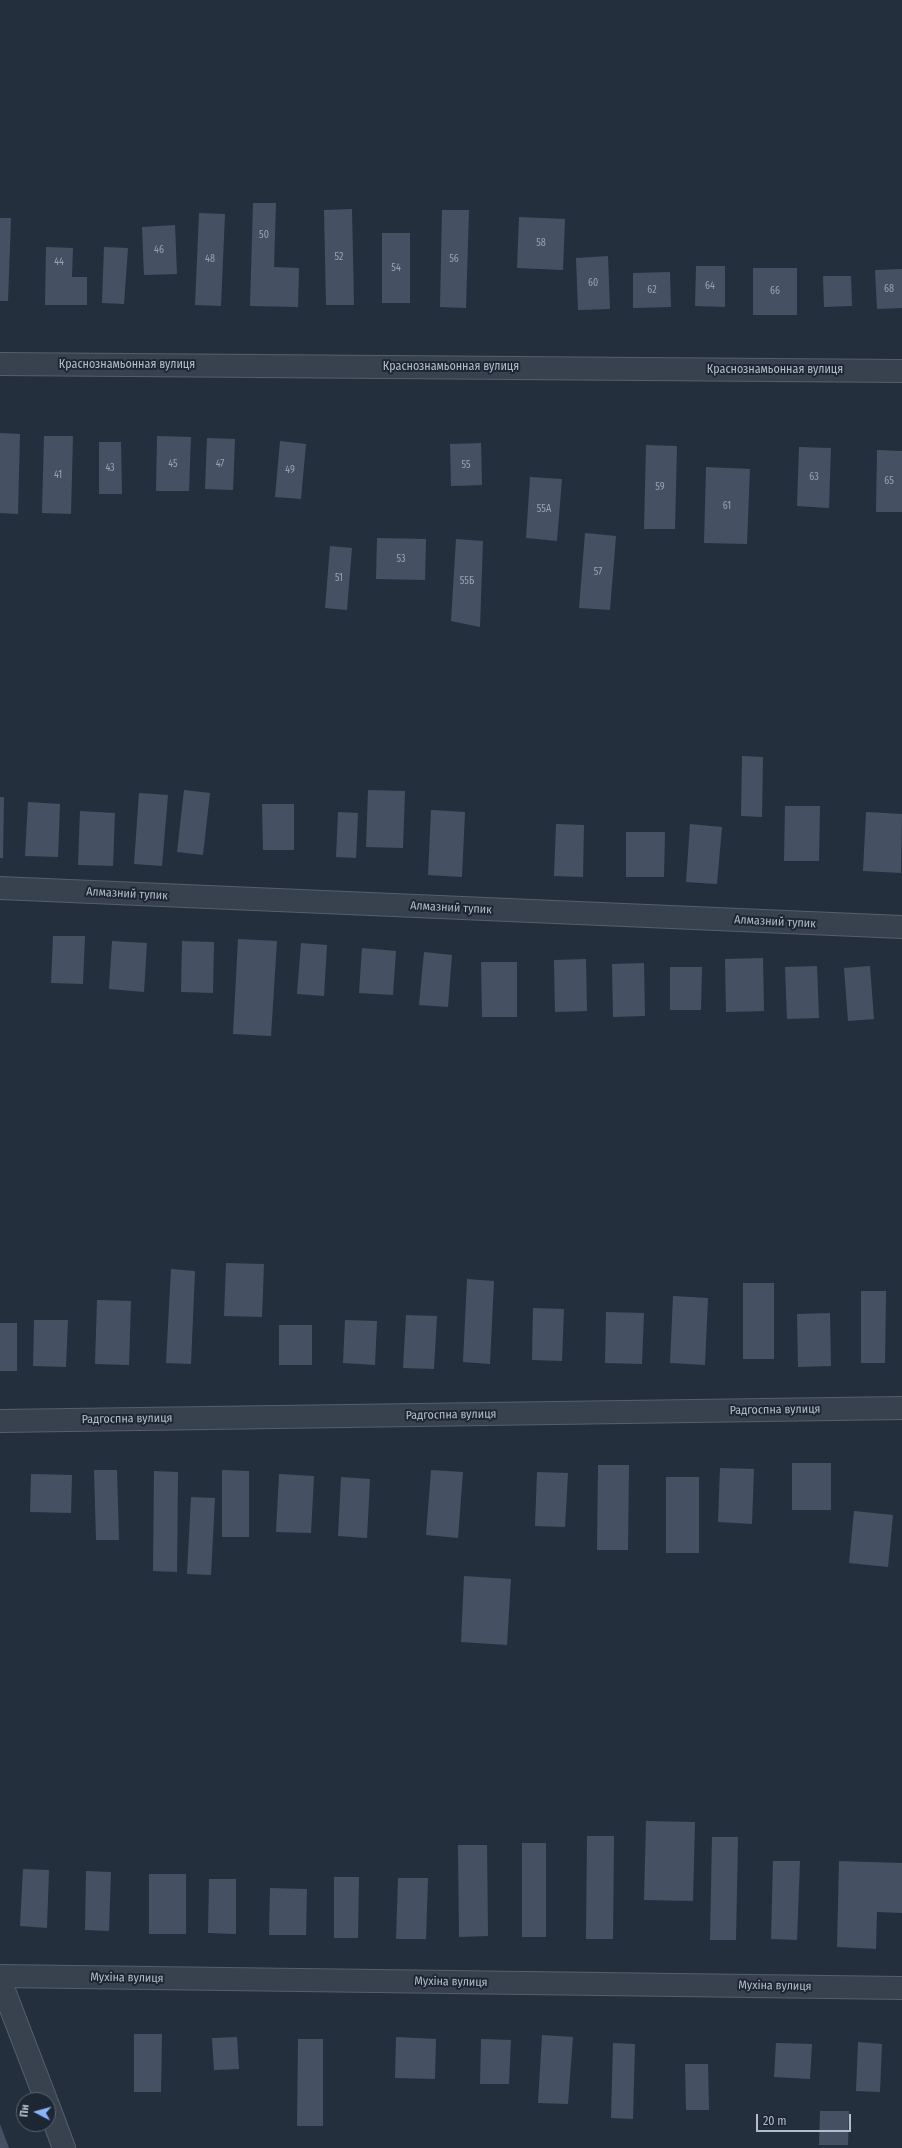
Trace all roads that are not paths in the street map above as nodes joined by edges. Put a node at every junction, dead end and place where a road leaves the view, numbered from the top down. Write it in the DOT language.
graph roads {
  1 [pos="0,364"];
  2 [pos="902,370"];
  3 [pos="0,888"];
  4 [pos="902,927"];
  5 [pos="902,1408"];
  6 [pos="0,1421"];
  7 [pos="0,1976"];
  8 [pos="0,1980"];
  9 [pos="902,1988"];
  10 [pos="43,2092"];
  11 [pos="56,2126"];
  12 [pos="64,2148"];
  1 -- 2 [label="street, Краснознамьонная вулиця"];
  3 -- 4 [label="street, Алмазний тупик"];
  5 -- 6 [label="street, Радгоспна вулиця"];
  7 -- 9 [label="street, Мухіна вулиця"];
  8 -- 10 [label="street"];
  11 -- 12 [label="street"];
}
